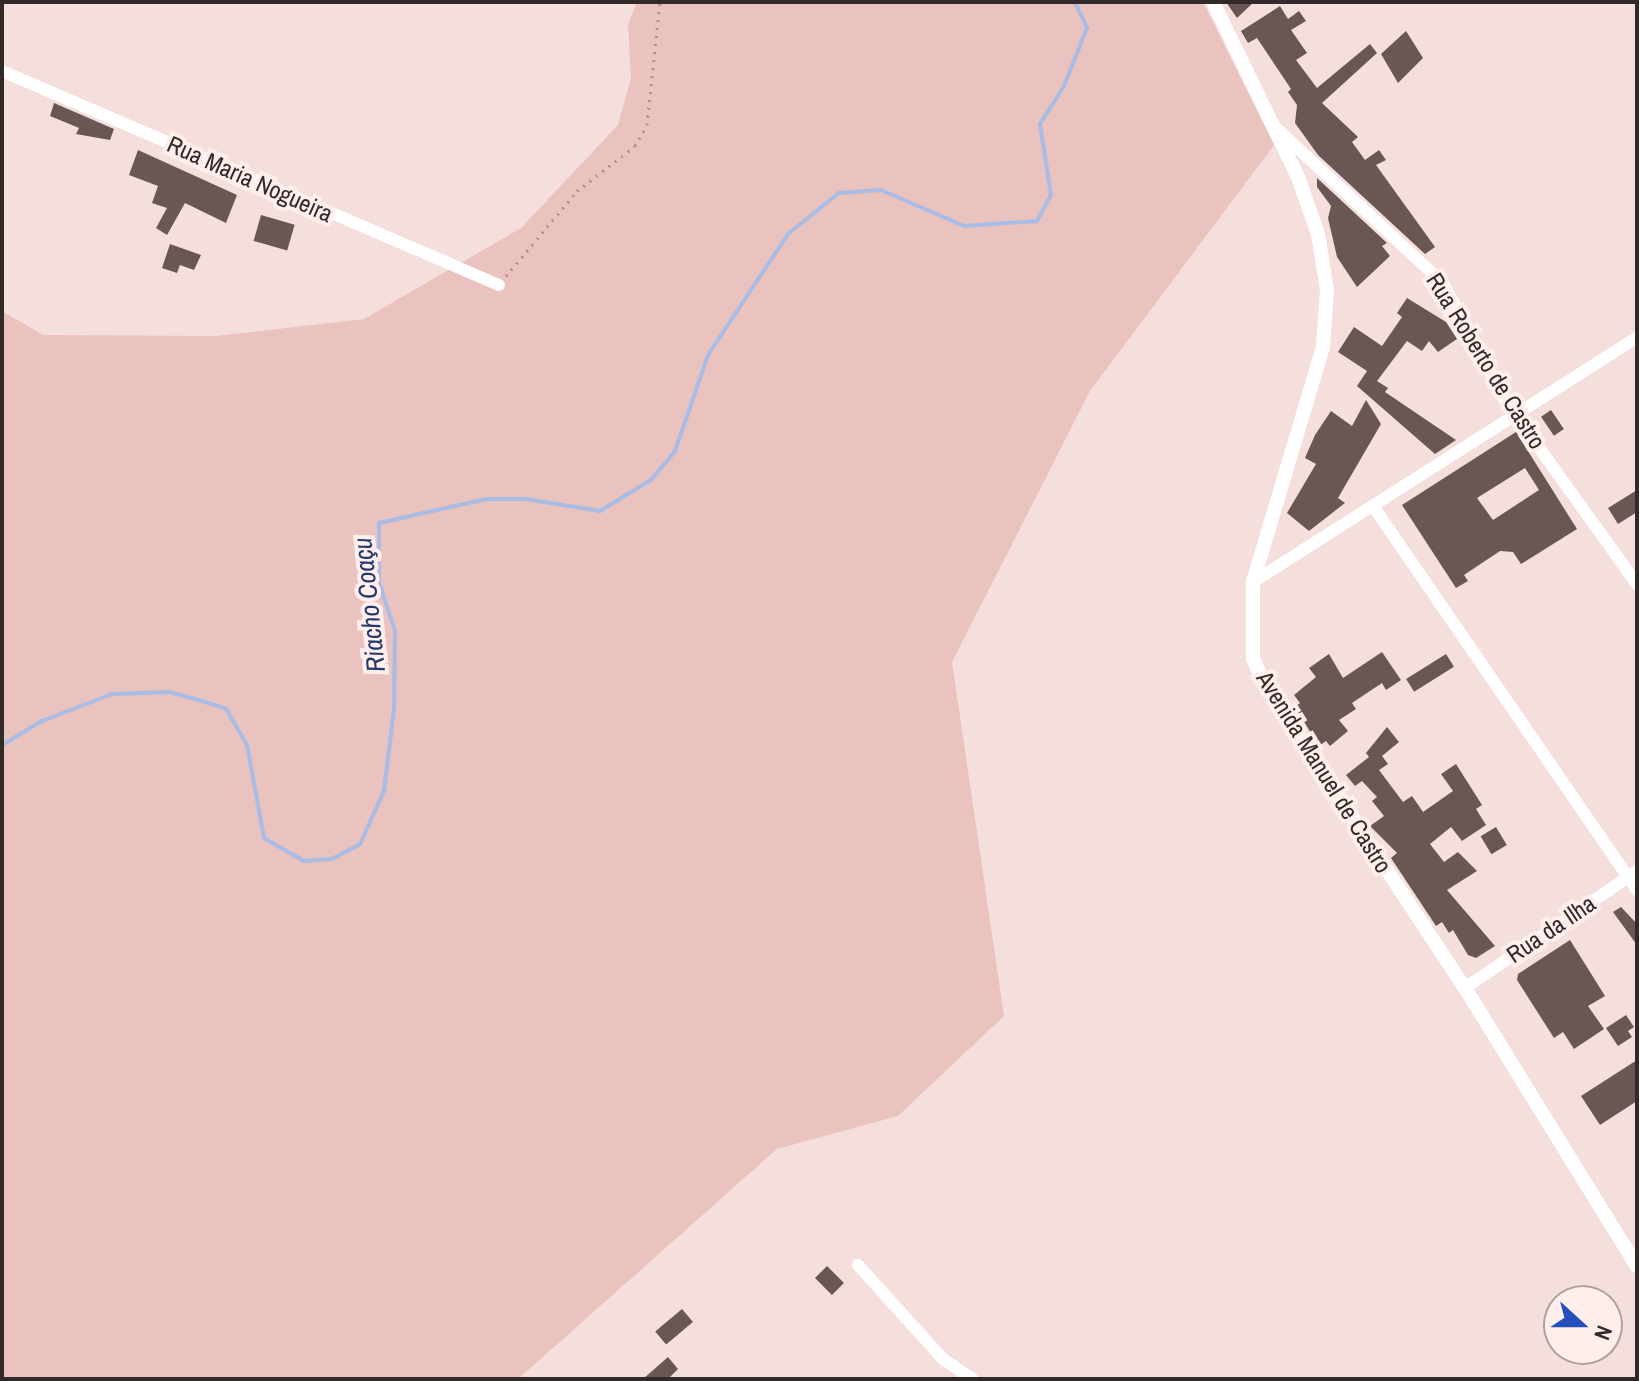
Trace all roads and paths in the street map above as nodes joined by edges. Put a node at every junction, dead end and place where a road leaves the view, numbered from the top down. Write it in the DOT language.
graph roads {
  1 [pos="660,2"];
  2 [pos="1213,2"];
  3 [pos="2,71"];
  4 [pos="1275,127"];
  5 [pos="499,285"];
  6 [pos="1637,337"];
  7 [pos="1514,413"];
  8 [pos="1373,506"];
  9 [pos="1253,582"];
  10 [pos="1637,584"];
  11 [pos="1633,874"];
  12 [pos="1637,890"];
  13 [pos="1465,988"];
  14 [pos="858,1265"];
  15 [pos="1637,1266"];
  16 [pos="973,1379"];
  1 -- 5 [label="path"];
  2 -- 4 [label="street, Avenida Manuel de Castro"];
  3 -- 5 [label="street, Rua Maria Nogueira"];
  4 -- 7 [label="street, Rua Roberto de Castro"];
  4 -- 9 [label="street, Avenida Manuel de Castro"];
  6 -- 7 [label="street"];
  7 -- 8 [label="street"];
  7 -- 10 [label="street, Rua Roberto de Castro"];
  8 -- 9 [label="street"];
  8 -- 11 [label="street"];
  9 -- 13 [label="street, Avenida Manuel de Castro"];
  11 -- 12 [label="street"];
  11 -- 13 [label="street, Rua da Ilha"];
  13 -- 15 [label="street, Avenida Manuel de Castro"];
  14 -- 16 [label="street"];
}
